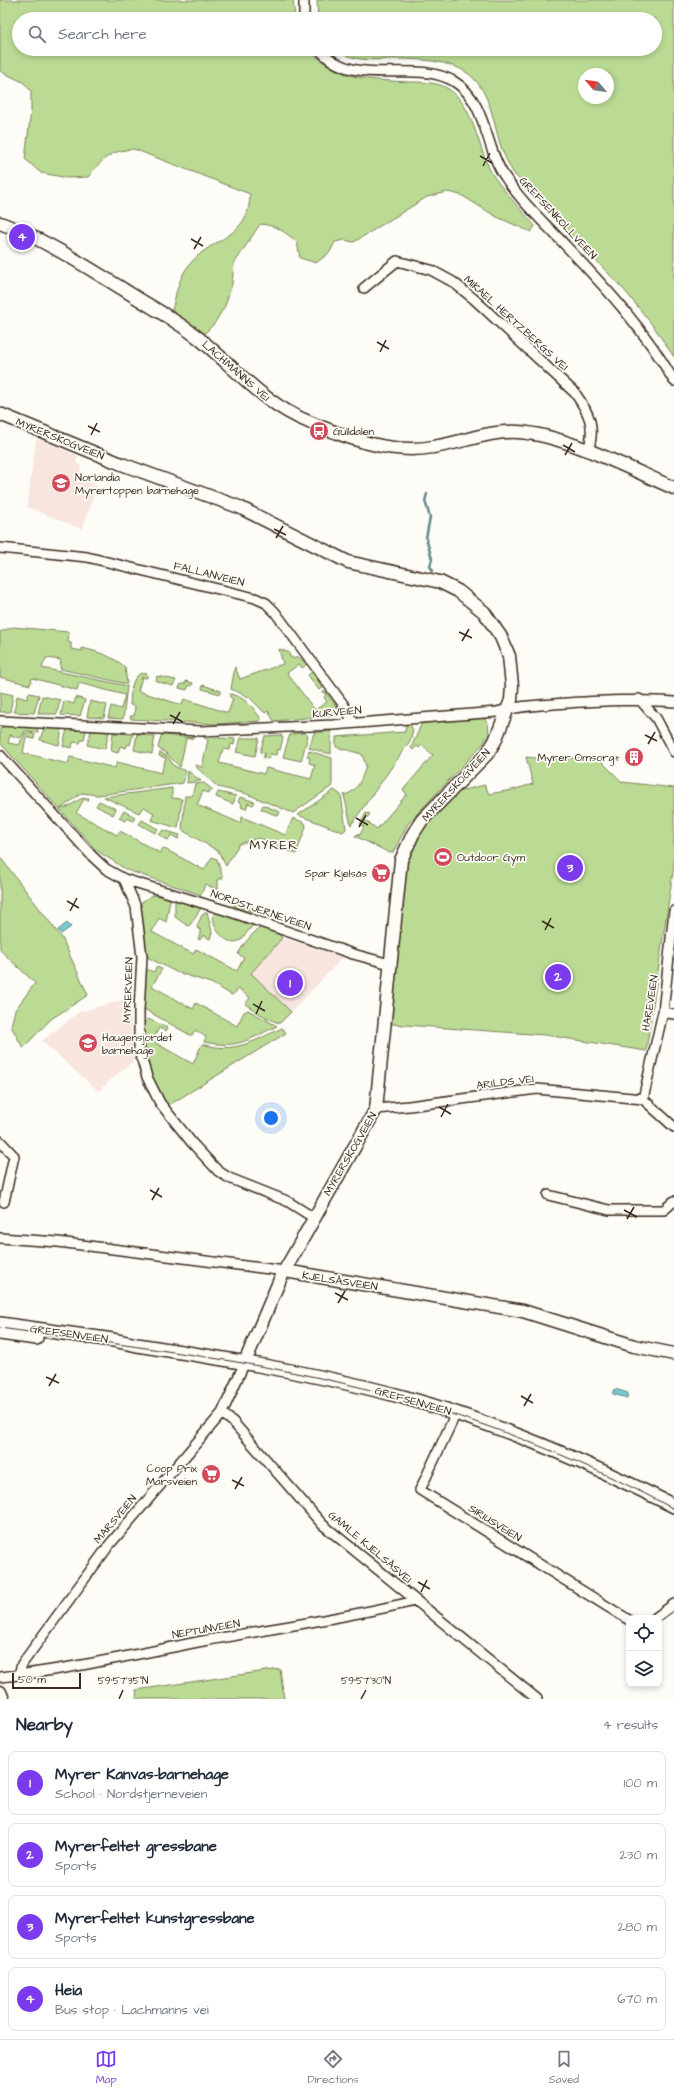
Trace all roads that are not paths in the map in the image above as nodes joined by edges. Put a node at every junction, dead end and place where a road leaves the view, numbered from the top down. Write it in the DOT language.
graph roads {
  1 [pos="304,0"];
  2 [pos="304,12"];
  3 [pos="327,56"];
  4 [pos="0,223"];
  5 [pos="364,288"];
  6 [pos="674,381"];
  7 [pos="0,414"];
  8 [pos="588,451"];
  9 [pos="674,488"];
  10 [pos="0,548"];
  11 [pos="639,699"];
  12 [pos="674,702"];
  13 [pos="506,709"];
  14 [pos="0,721"];
  15 [pos="353,722"];
  16 [pos="674,752"];
  17 [pos="0,755"];
  18 [pos="124,879"];
  19 [pos="674,911"];
  20 [pos="390,964"];
  21 [pos="663,1012"];
  22 [pos="674,1014"];
  23 [pos="643,1098"];
  24 [pos="376,1108"];
  25 [pos="674,1127"];
  26 [pos="0,1141"];
  27 [pos="548,1195"];
  28 [pos="4,1202"];
  29 [pos="674,1202"];
  30 [pos="314,1218"];
  31 [pos="0,1238"];
  32 [pos="285,1271"];
  33 [pos="0,1324"];
  34 [pos="0,1333"];
  35 [pos="137,1345"];
  36 [pos="674,1354"];
  37 [pos="245,1362"];
  38 [pos="222,1413"];
  39 [pos="456,1413"];
  40 [pos="674,1506"];
  41 [pos="415,1601"];
  42 [pos="674,1604"];
  43 [pos="659,1615"];
  44 [pos="626,1618"];
  45 [pos="19,1674"];
  46 [pos="0,1677"];
  47 [pos="0,1692"];
  48 [pos="3,1699"];
  49 [pos="537,1699"];
  1 -- 2 [label="street"];
  3 -- 6 [label="street, GREFSENKOLLVEIEN"];
  4 -- 8 [label="street, LACHMANNS VEI"];
  5 -- 8 [label="street, MIKAEL HERTZBERGS VEI"];
  7 -- 13 [label="street, MYRERSKOGVEIEN"];
  8 -- 9 [label="street, LACHMANNS VEI"];
  10 -- 15 [label="street, FALLANVEIEN"];
  11 -- 12 [label="street, KURVEIEN"];
  11 -- 13 [label="street, KURVEIEN"];
  11 -- 16 [label="street"];
  13 -- 15 [label="street, KURVEIEN"];
  13 -- 20 [label="street, MYRERSKOGVEIEN"];
  14 -- 15 [label="street, KURVEIEN"];
  17 -- 18 [label="street"];
  18 -- 20 [label="street, NORDSTJERNEVEIEN"];
  18 -- 30 [label="street, MYRERVEIEN"];
  19 -- 21 [label="street, HAREVEIEN"];
  20 -- 24 [label="street, MYRERSKOGVEIEN"];
  21 -- 22 [label="street"];
  21 -- 23 [label="street, HAREVEIEN"];
  23 -- 24 [label="street, ARILDS VEI"];
  23 -- 25 [label="street"];
  24 -- 30 [label="street, MYRERSKOGVEIEN"];
  26 -- 28 [label="street"];
  27 -- 29 [label="street"];
  30 -- 32 [label="street, MYRERSKOGVEIEN"];
  31 -- 32 [label="street, KJELSÅSVEIEN"];
  32 -- 36 [label="street, KJELSÅSVEIEN"];
  32 -- 37 [label="street, MYRERSKOGVEIEN"];
  33 -- 35 [label="main road, GREFSENVEIEN"];
  34 -- 35 [label="main road, GREFSENVEIEN"];
  35 -- 37 [label="main road, GREFSENVEIEN"];
  37 -- 38 [label="street, MARSVEIEN"];
  37 -- 39 [label="main road, GREFSENVEIEN"];
  38 -- 41 [label="street, GAMLE KJELSÅSVEI"];
  38 -- 45 [label="street, MARSVEIEN"];
  39 -- 40 [label="main road, GREFSENVEIEN"];
  39 -- 44 [label="street, SIRIUSVEIEN"];
  41 -- 45 [label="street, NEPTUNVEIEN"];
  41 -- 49 [label="street, GAMLE KJELSÅSVEI"];
  42 -- 43 [label="street"];
  45 -- 46 [label="street, NEPTUNVEIEN"];
  47 -- 48 [label="street"];
}
